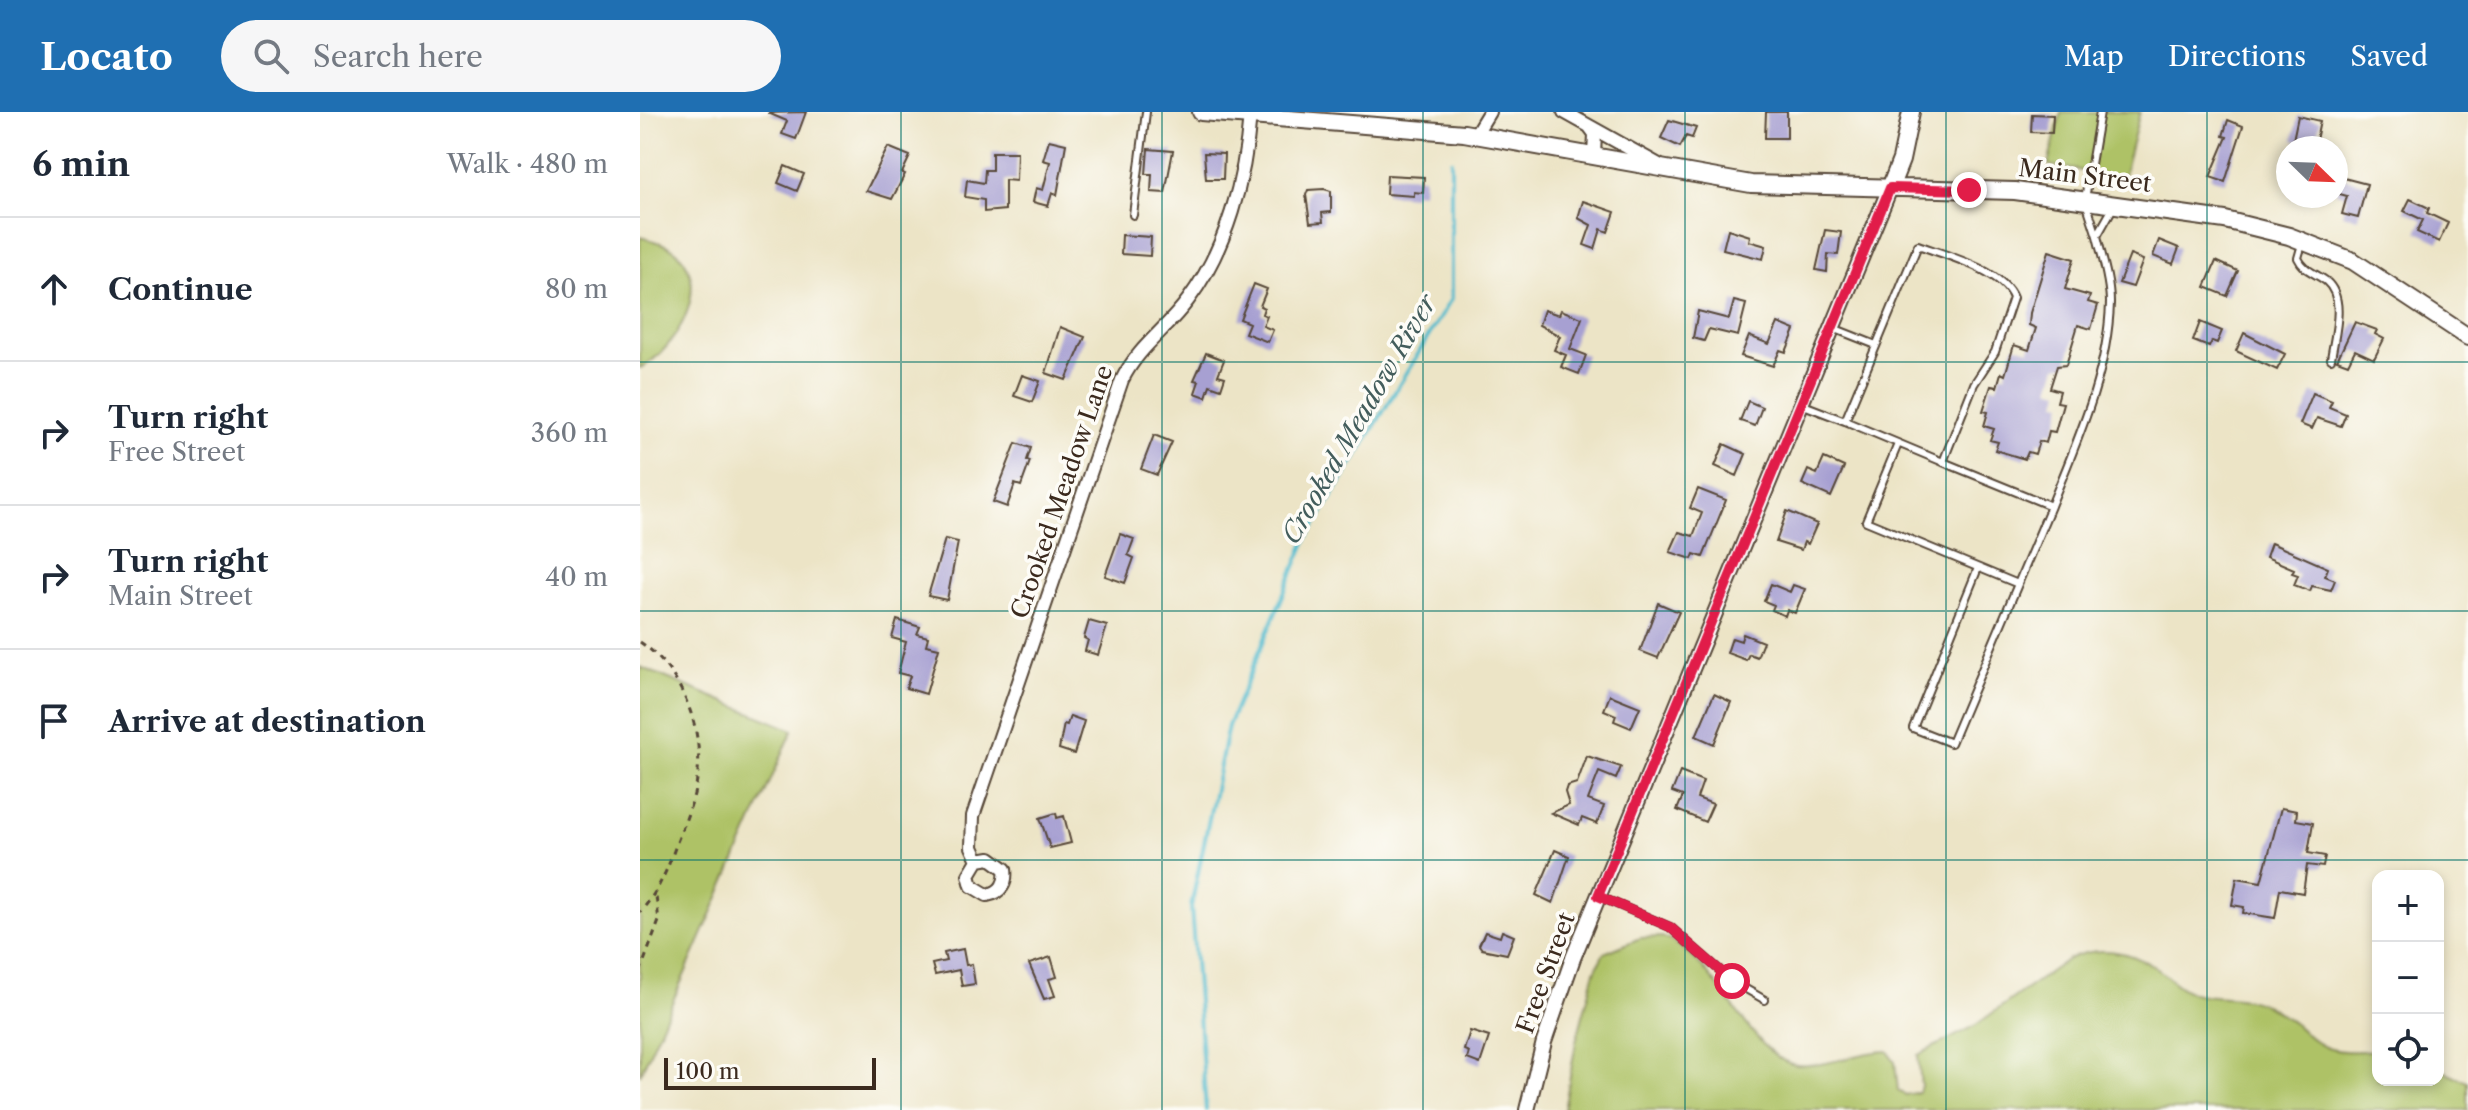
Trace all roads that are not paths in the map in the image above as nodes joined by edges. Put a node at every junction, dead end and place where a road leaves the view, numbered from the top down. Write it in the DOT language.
graph roads {
  1 [pos="1146,112"];
  2 [pos="1201,112"];
  3 [pos="1489,112"];
  4 [pos="1564,112"];
  5 [pos="1911,112"];
  6 [pos="2100,112"];
  7 [pos="1250,115"];
  8 [pos="1589,126"];
  9 [pos="1475,135"];
  10 [pos="1594,155"];
  11 [pos="1668,171"];
  12 [pos="1890,188"];
  13 [pos="2085,199"];
  14 [pos="2116,203"];
  15 [pos="1133,215"];
  16 [pos="2097,236"];
  17 [pos="2303,241"];
  18 [pos="1833,328"];
  19 [pos="2468,337"];
  20 [pos="1876,345"];
  21 [pos="2331,359"];
  22 [pos="1801,404"];
  23 [pos="1845,421"];
  24 [pos="1898,444"];
  25 [pos="1943,462"];
  26 [pos="2051,506"];
  27 [pos="1978,568"];
  28 [pos="2018,584"];
  29 [pos="978,860"];
  30 [pos="1598,896"];
  31 [pos="1765,1000"];
  32 [pos="1527,1110"];
  1 -- 15 [label="lane"];
  2 -- 7 [label="main road, Main Street"];
  3 -- 9 [label="street"];
  4 -- 8 [label="street, Main Street"];
  5 -- 12 [label="main road"];
  6 -- 13 [label="lane"];
  7 -- 9 [label="main road, Main Street"];
  7 -- 29 [label="street, Crooked Meadow Lane"];
  8 -- 10 [label="street"];
  8 -- 11 [label="street, Main Street"];
  9 -- 10 [label="main road, Main Street"];
  10 -- 11 [label="main road, Main Street"];
  11 -- 12 [label="main road, Main Street"];
  12 -- 13 [label="main road, Main Street"];
  12 -- 18 [label="street, Free Street"];
  13 -- 14 [label="main road, Main Street"];
  13 -- 16 [label="lane"];
  14 -- 16 [label="lane"];
  14 -- 17 [label="main road, Main Street"];
  16 -- 26 [label="lane"];
  17 -- 19 [label="main road, Main Street"];
  17 -- 21 [label="lane"];
  18 -- 20 [label="lane"];
  18 -- 22 [label="street, Free Street"];
  20 -- 23 [label="lane"];
  20 -- 25 [label="lane"];
  22 -- 23 [label="lane"];
  22 -- 30 [label="street, Free Street"];
  23 -- 24 [label="lane"];
  24 -- 25 [label="lane"];
  24 -- 27 [label="lane"];
  25 -- 26 [label="lane"];
  26 -- 28 [label="lane"];
  27 -- 28 [label="lane"];
  27 -- 28 [label="lane"];
  30 -- 31 [label="lane"];
  30 -- 32 [label="street, Free Street"];
}
